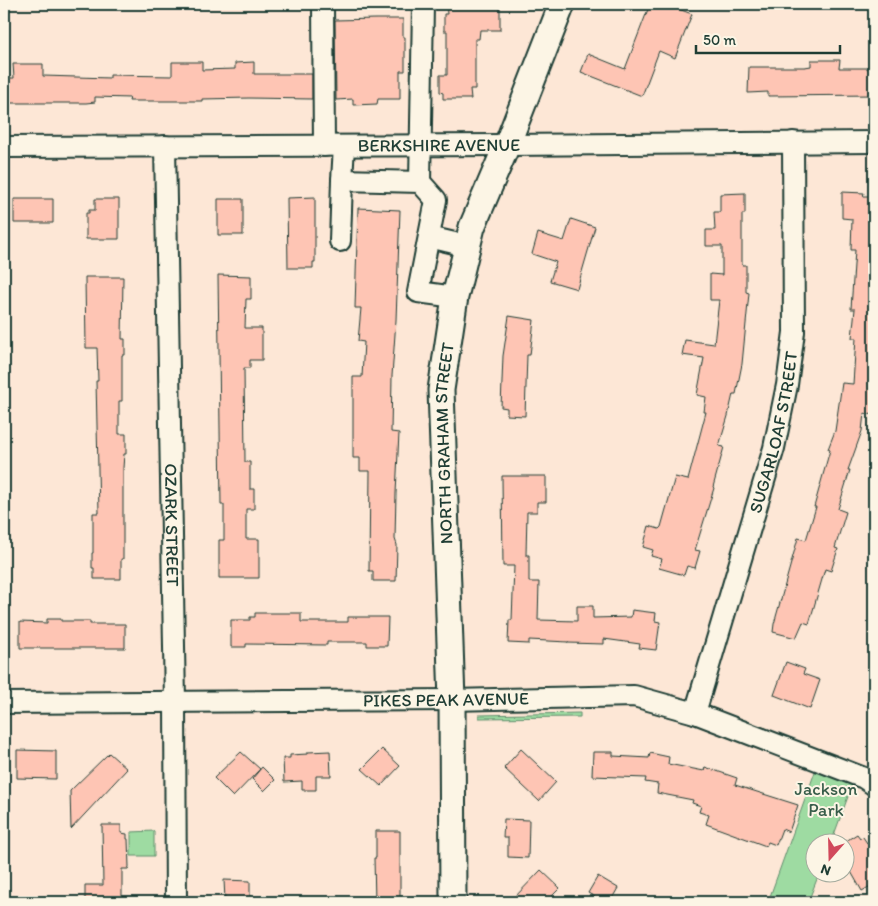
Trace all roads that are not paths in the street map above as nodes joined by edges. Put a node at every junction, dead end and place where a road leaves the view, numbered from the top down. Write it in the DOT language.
graph roads {
  1 [pos="323,4"];
  2 [pos="421,4"];
  3 [pos="562,4"];
  4 [pos="793,142"];
  5 [pos="874,142"];
  6 [pos="422,145"];
  7 [pos="507,145"];
  8 [pos="165,146"];
  9 [pos="324,146"];
  10 [pos="344,146"];
  11 [pos="4,147"];
  12 [pos="342,180"];
  13 [pos="420,182"];
  14 [pos="429,237"];
  15 [pos="340,241"];
  16 [pos="467,246"];
  17 [pos="455,297"];
  18 [pos="452,700"];
  19 [pos="175,702"];
  20 [pos="4,703"];
  21 [pos="695,713"];
  22 [pos="874,785"];
  23 [pos="176,902"];
  24 [pos="453,902"];
  1 -- 9 [label="street"];
  2 -- 6 [label="street"];
  3 -- 7 [label="main road, NORTH GRAHAM STREET"];
  4 -- 5 [label="street, BERKSHIRE AVENUE"];
  4 -- 7 [label="street, BERKSHIRE AVENUE"];
  4 -- 21 [label="street, SUGARLOAF STREET"];
  6 -- 7 [label="street, BERKSHIRE AVENUE"];
  6 -- 10 [label="street, BERKSHIRE AVENUE"];
  6 -- 13 [label="street"];
  7 -- 16 [label="main road, NORTH GRAHAM STREET"];
  8 -- 9 [label="street, BERKSHIRE AVENUE"];
  8 -- 11 [label="street, BERKSHIRE AVENUE"];
  8 -- 19 [label="street, OZARK STREET"];
  9 -- 10 [label="street, BERKSHIRE AVENUE"];
  10 -- 12 [label="street"];
  12 -- 13 [label="street"];
  12 -- 15 [label="street"];
  13 -- 14 [label="street"];
  14 -- 16 [label="street"];
  14 -- 17 [label="street"];
  16 -- 17 [label="main road, NORTH GRAHAM STREET"];
  17 -- 18 [label="main road, NORTH GRAHAM STREET"];
  18 -- 19 [label="street, PIKES PEAK AVENUE"];
  18 -- 21 [label="street, PIKES PEAK AVENUE"];
  18 -- 24 [label="main road, NORTH GRAHAM STREET"];
  19 -- 20 [label="street, PIKES PEAK AVENUE"];
  19 -- 23 [label="street, OZARK STREET"];
  21 -- 22 [label="street, PIKES PEAK AVENUE"];
}
